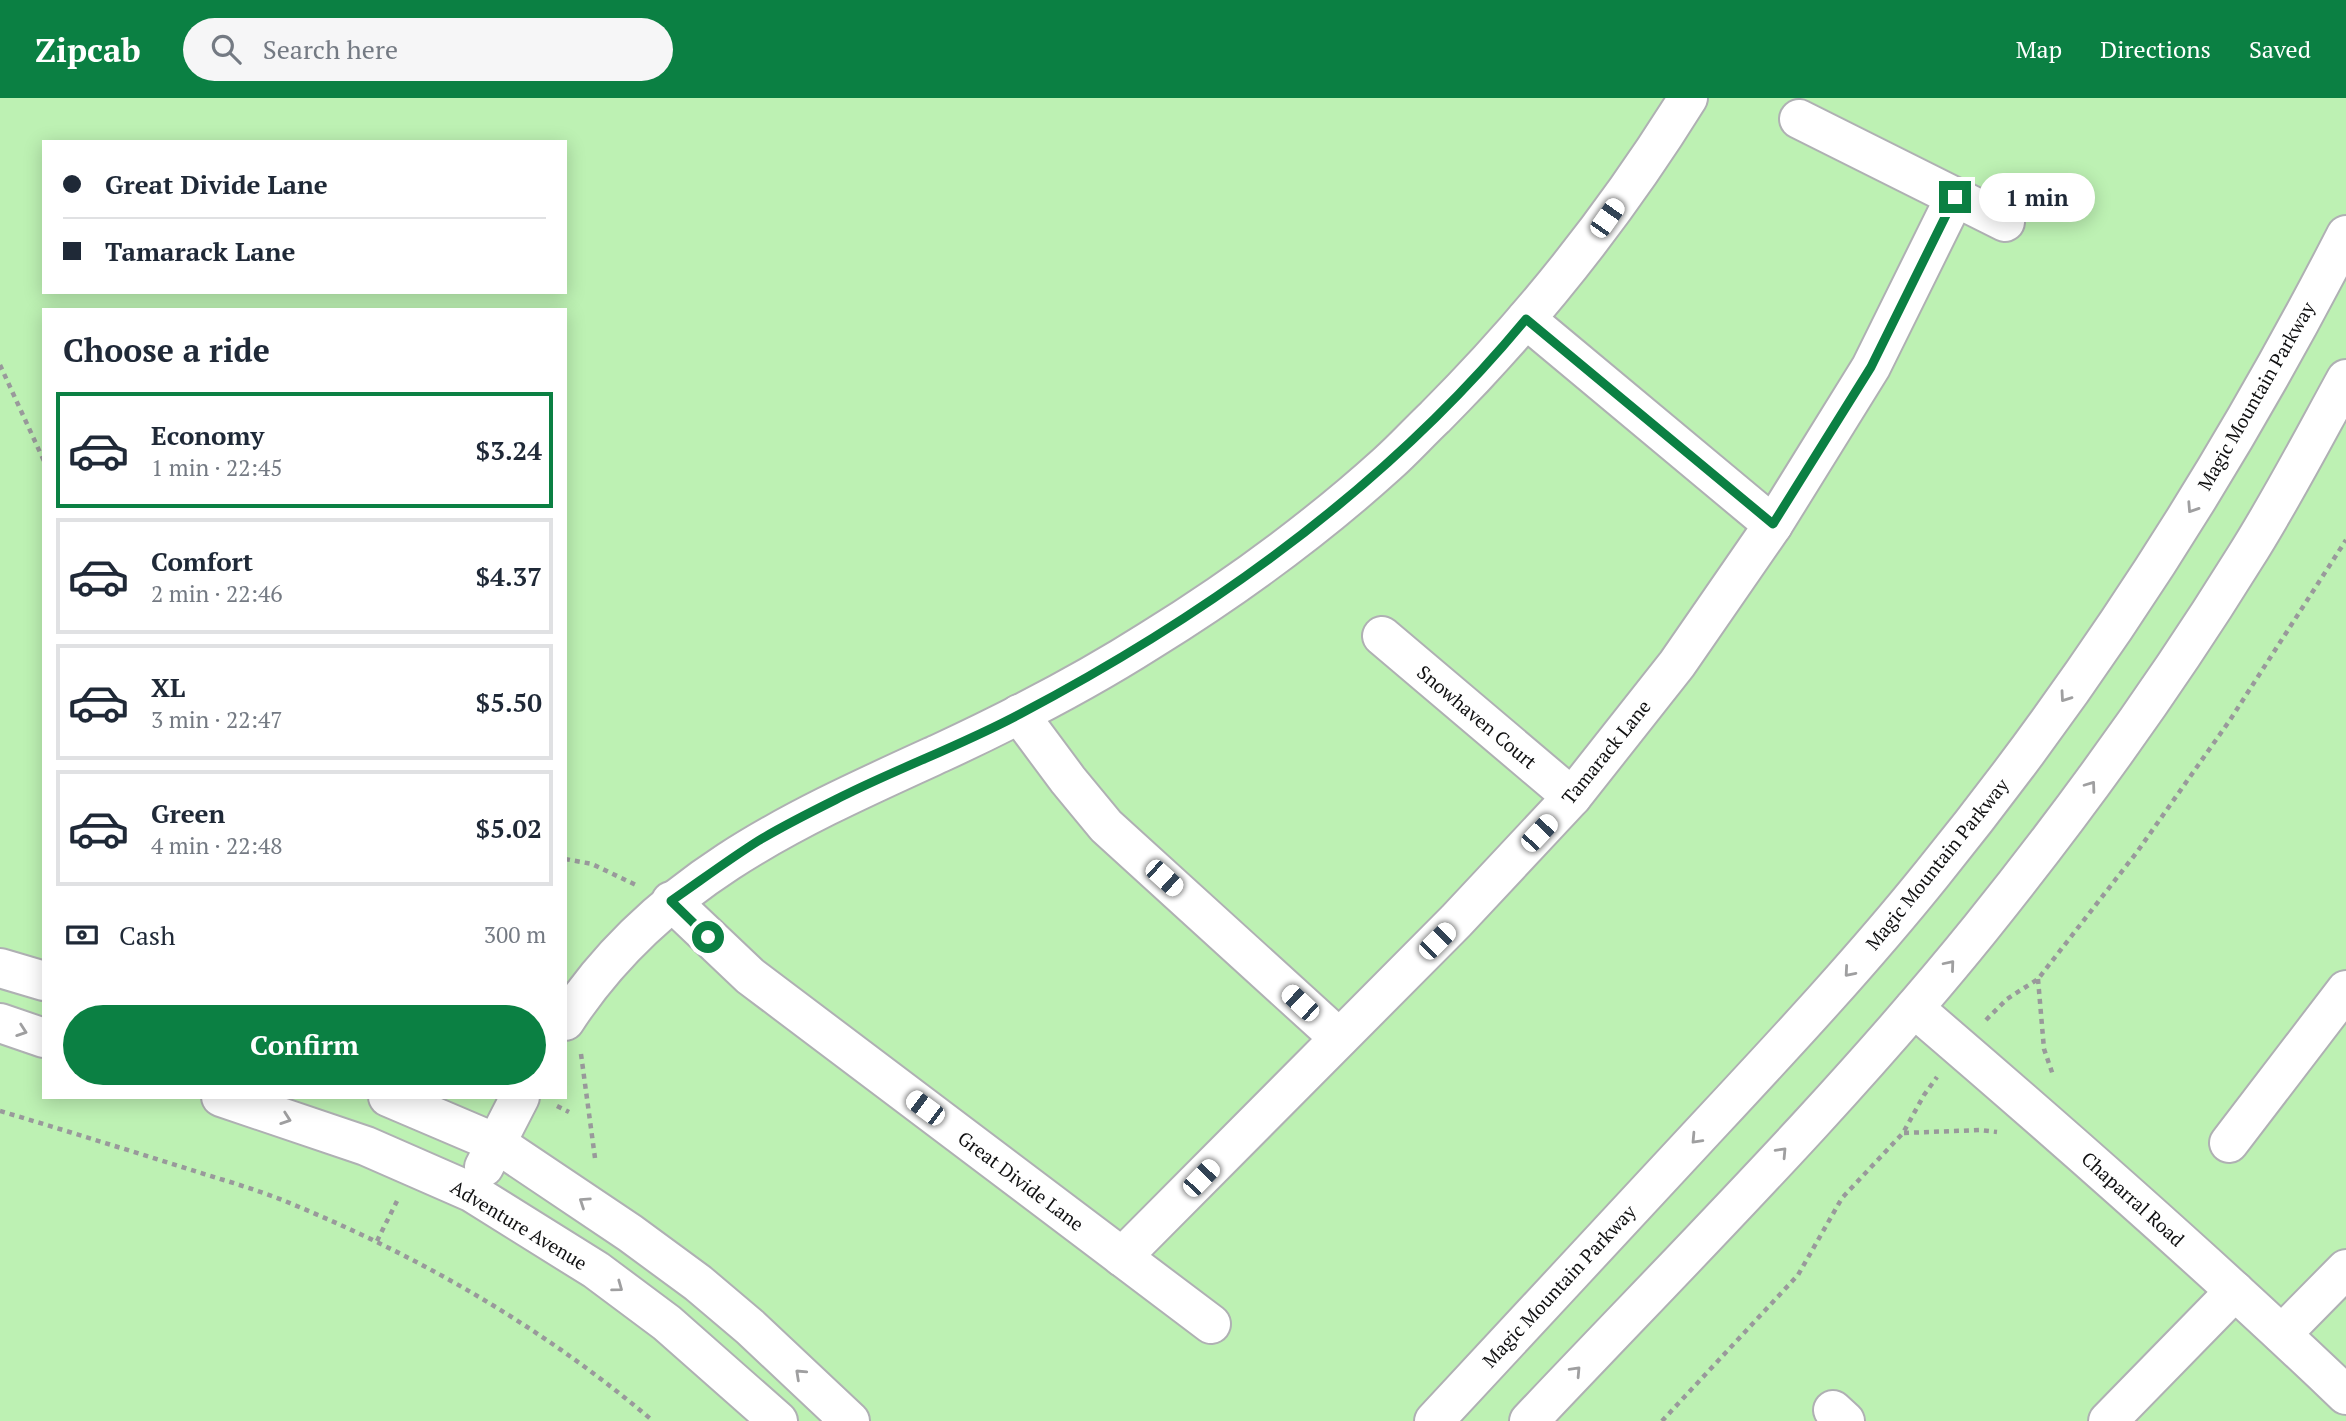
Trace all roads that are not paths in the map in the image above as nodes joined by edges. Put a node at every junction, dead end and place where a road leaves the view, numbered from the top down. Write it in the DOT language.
graph roads {
  1 [pos="1688,98"];
  2 [pos="1799,120"];
  3 [pos="1955,197"];
  4 [pos="2005,222"];
  5 [pos="2346,235"];
  6 [pos="1526,319"];
  7 [pos="2346,379"];
  8 [pos="1773,524"];
  9 [pos="1382,636"];
  10 [pos="1019,715"];
  11 [pos="1572,797"];
  12 [pos="671,901"];
  13 [pos="0,968"];
  14 [pos="42,980"];
  15 [pos="2345,993"];
  16 [pos="1914,1008"];
  17 [pos="570,1013"];
  18 [pos="0,1023"];
  19 [pos="42,1037"];
  20 [pos="1339,1038"];
  21 [pos="227,1099"];
  22 [pos="393,1099"];
  23 [pos="519,1099"];
  24 [pos="496,1143"];
  25 [pos="2230,1143"];
  26 [pos="471,1192"];
  27 [pos="1122,1257"];
  28 [pos="2346,1269"];
  29 [pos="2235,1291"];
  30 [pos="1211,1324"];
  31 [pos="2282,1334"];
  32 [pos="2346,1395"];
  33 [pos="778,1421"];
  34 [pos="850,1421"];
  35 [pos="1434,1421"];
  36 [pos="1529,1421"];
  37 [pos="2108,1421"];
  1 -- 6 [label="street"];
  2 -- 3 [label="street"];
  3 -- 4 [label="street"];
  3 -- 8 [label="street, Tamarack Lane"];
  5 -- 35 [label="street, Magic Mountain Parkway, one-way"];
  6 -- 8 [label="street"];
  6 -- 10 [label="street"];
  16 -- 7 [label="street, one-way"];
  8 -- 11 [label="street, Tamarack Lane"];
  9 -- 11 [label="street, Snowhaven Court"];
  10 -- 12 [label="street"];
  10 -- 20 [label="street"];
  11 -- 20 [label="street, Tamarack Lane"];
  12 -- 17 [label="street"];
  12 -- 27 [label="street, Great Divide Lane"];
  13 -- 14 [label="street"];
  15 -- 25 [label="street"];
  16 -- 29 [label="street, Chaparral Road"];
  36 -- 16 [label="street, one-way"];
  18 -- 19 [label="street, one-way"];
  20 -- 27 [label="street, Tamarack Lane"];
  21 -- 26 [label="street, Adventure Avenue, one-way"];
  22 -- 24 [label="street"];
  23 -- 24 [label="street"];
  24 -- 26 [label="street"];
  34 -- 24 [label="street, one-way"];
  26 -- 33 [label="street, Adventure Avenue, one-way"];
  27 -- 30 [label="street, Great Divide Lane"];
  28 -- 31 [label="street"];
  29 -- 31 [label="street, Chaparral Road"];
  29 -- 37 [label="street"];
  31 -- 32 [label="street, Chaparral Road"];
}
